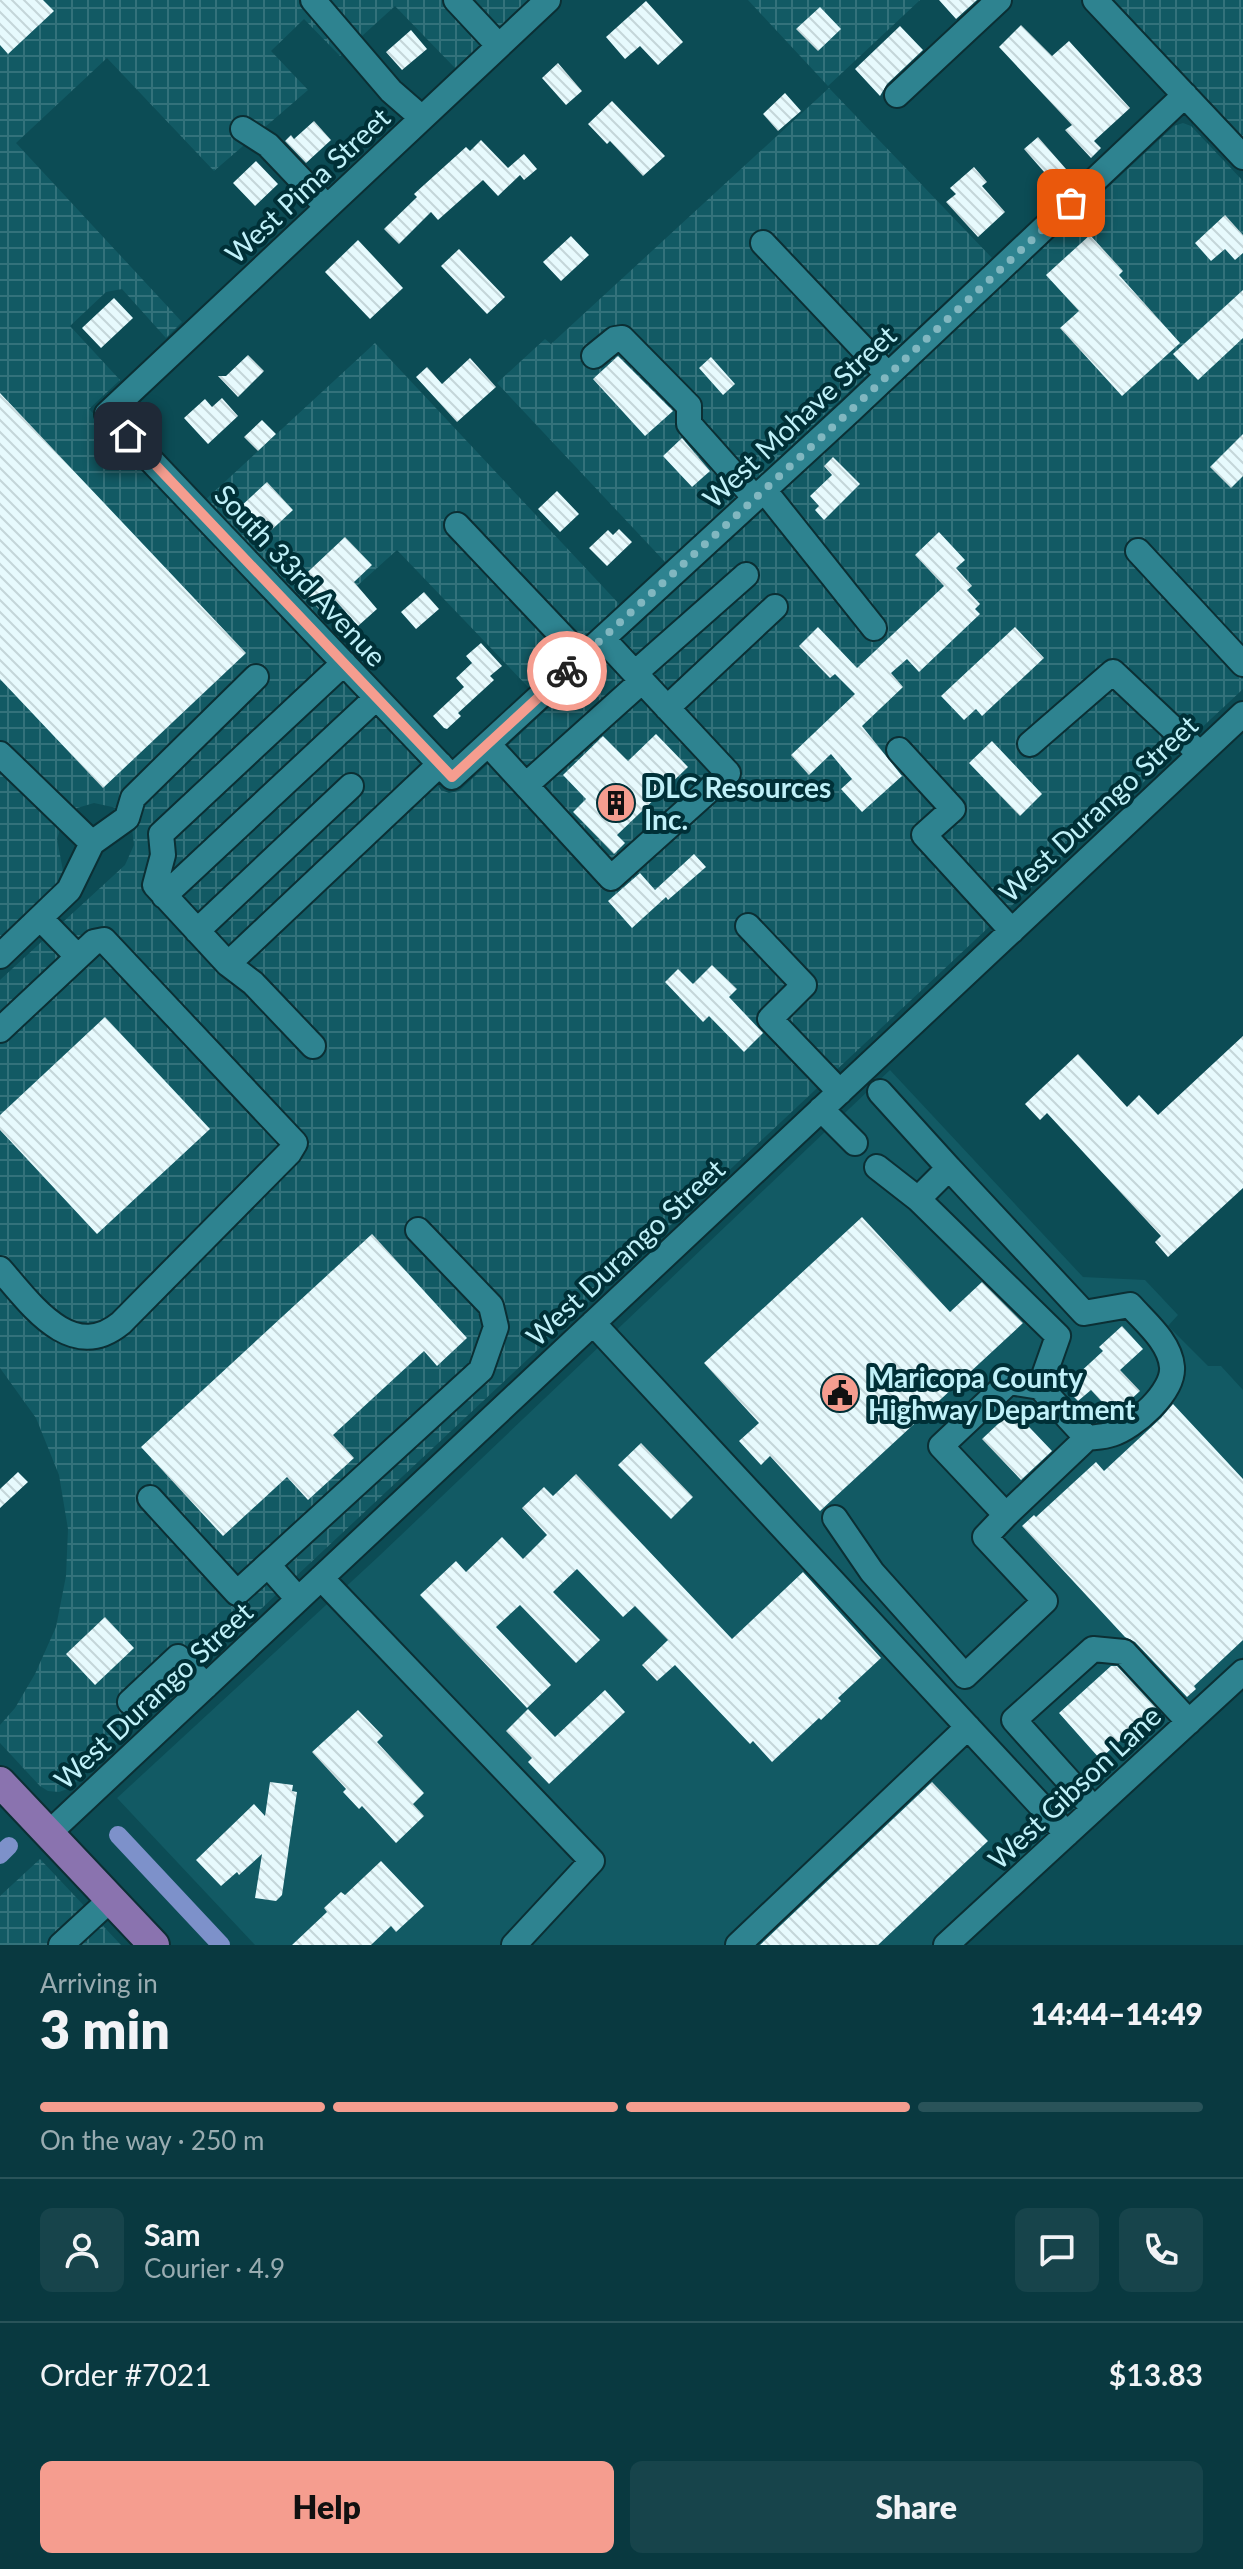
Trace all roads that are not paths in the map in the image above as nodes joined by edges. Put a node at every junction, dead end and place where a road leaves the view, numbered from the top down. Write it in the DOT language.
graph roads {
  1 [pos="313,0"];
  2 [pos="456,0"];
  3 [pos="548,0"];
  4 [pos="999,0"];
  5 [pos="1095,0"];
  6 [pos="499,46"];
  7 [pos="897,95"];
  8 [pos="1185,95"];
  9 [pos="422,118"];
  10 [pos="243,129"];
  11 [pos="1243,157"];
  12 [pos="327,207"];
  13 [pos="763,243"];
  14 [pos="594,356"];
  15 [pos="888,375"];
  16 [pos="107,414"];
  17 [pos="760,494"];
  18 [pos="457,525"];
  19 [pos="1138,551"];
  20 [pos="746,575"];
  21 [pos="775,607"];
  22 [pos="874,628"];
  23 [pos="603,639"];
  24 [pos="582,657"];
  25 [pos="344,663"];
  26 [pos="1243,664"];
  27 [pos="256,677"];
  28 [pos="639,677"];
  29 [pos="376,698"];
  30 [pos="667,708"];
  31 [pos="1243,714"];
  32 [pos="488,744"];
  33 [pos="1030,744"];
  34 [pos="899,750"];
  35 [pos="0,754"];
  36 [pos="1200,754"];
  37 [pos="446,771"];
  38 [pos="526,785"];
  39 [pos="351,786"];
  40 [pos="92,843"];
  41 [pos="164,896"];
  42 [pos="40,918"];
  43 [pos="748,926"];
  44 [pos="197,931"];
  45 [pos="1012,931"];
  46 [pos="0,956"];
  47 [pos="78,957"];
  48 [pos="228,964"];
  49 [pos="0,1030"];
  50 [pos="313,1046"];
  51 [pos="840,1092"];
  52 [pos="880,1092"];
  53 [pos="821,1109"];
  54 [pos="855,1143"];
  55 [pos="877,1167"];
  56 [pos="949,1168"];
  57 [pos="918,1199"];
  58 [pos="418,1230"];
  59 [pos="0,1269"];
  60 [pos="1084,1313"];
  61 [pos="593,1323"];
  62 [pos="1058,1336"];
  63 [pos="481,1370"];
  64 [pos="1040,1387"];
  65 [pos="510,1401"];
  66 [pos="1087,1438"];
  67 [pos="150,1498"];
  68 [pos="1006,1515"];
  69 [pos="835,1518"];
  70 [pos="268,1565"];
  71 [pos="321,1578"];
  72 [pos="298,1599"];
  73 [pos="1243,1672"];
  74 [pos="206,1686"];
  75 [pos="130,1702"];
  76 [pos="1189,1722"];
  77 [pos="968,1727"];
  78 [pos="0,1782"];
  79 [pos="1094,1809"];
  80 [pos="49,1833"];
  81 [pos="1067,1834"];
  82 [pos="111,1899"];
  83 [pos="61,1945"];
  84 [pos="154,1945"];
  85 [pos="514,1945"];
  86 [pos="738,1945"];
  87 [pos="946,1945"];
  1 -- 9 [label="street"];
  2 -- 6 [label="street"];
  3 -- 6 [label="street, West Pima Street"];
  4 -- 7 [label="street"];
  5 -- 8 [label="street"];
  6 -- 9 [label="street, West Pima Street"];
  8 -- 11 [label="street"];
  8 -- 15 [label="street, West Mohave Street"];
  9 -- 12 [label="street, West Pima Street"];
  10 -- 12 [label="street"];
  12 -- 16 [label="street, West Pima Street"];
  13 -- 15 [label="street"];
  14 -- 17 [label="street"];
  15 -- 17 [label="street, West Mohave Street"];
  16 -- 25 [label="street, South 33rd Avenue"];
  17 -- 22 [label="street"];
  17 -- 23 [label="street, West Mohave Street"];
  18 -- 24 [label="street"];
  19 -- 26 [label="street"];
  20 -- 28 [label="street"];
  21 -- 30 [label="street"];
  23 -- 24 [label="street, West Mohave Street"];
  23 -- 28 [label="street"];
  24 -- 32 [label="street, West Mohave Street"];
  25 -- 29 [label="street, South 33rd Avenue"];
  25 -- 41 [label="street"];
  27 -- 40 [label="street"];
  28 -- 30 [label="street"];
  28 -- 38 [label="street"];
  29 -- 37 [label="street, South 33rd Avenue"];
  29 -- 41 [label="street"];
  30 -- 38 [label="street"];
  31 -- 36 [label="street, West Durango Street"];
  32 -- 37 [label="street, West Mohave Street"];
  32 -- 38 [label="street"];
  33 -- 36 [label="street"];
  34 -- 45 [label="street"];
  35 -- 40 [label="street"];
  36 -- 45 [label="street, West Durango Street"];
  37 -- 48 [label="street, West Mohave Street"];
  39 -- 44 [label="street"];
  40 -- 42 [label="street"];
  41 -- 44 [label="street"];
  42 -- 46 [label="street"];
  42 -- 47 [label="street"];
  43 -- 51 [label="street"];
  44 -- 48 [label="street"];
  45 -- 51 [label="street, West Durango Street"];
  47 -- 49 [label="street"];
  47 -- 59 [label="street"];
  48 -- 50 [label="street"];
  51 -- 53 [label="street, West Durango Street"];
  52 -- 56 [label="street"];
  53 -- 54 [label="street"];
  53 -- 61 [label="street, West Durango Street"];
  55 -- 57 [label="street"];
  56 -- 57 [label="street"];
  56 -- 60 [label="street"];
  57 -- 62 [label="street"];
  58 -- 63 [label="street"];
  60 -- 62 [label="street"];
  60 -- 66 [label="street"];
  61 -- 65 [label="street, West Durango Street"];
  61 -- 77 [label="street"];
  62 -- 64 [label="street"];
  63 -- 65 [label="street"];
  63 -- 70 [label="street"];
  64 -- 66 [label="street"];
  64 -- 68 [label="street"];
  65 -- 71 [label="street, West Durango Street"];
  66 -- 68 [label="street"];
  67 -- 70 [label="street"];
  68 -- 69 [label="street"];
  70 -- 72 [label="street"];
  71 -- 72 [label="street, West Durango Street"];
  71 -- 85 [label="street"];
  72 -- 74 [label="street, West Durango Street"];
  73 -- 76 [label="street, West Gibson Lane"];
  74 -- 75 [label="street"];
  74 -- 80 [label="street, West Durango Street"];
  76 -- 79 [label="street, West Gibson Lane"];
  76 -- 79 [label="street"];
  77 -- 81 [label="street"];
  77 -- 86 [label="street"];
  78 -- 80 [label="main road"];
  79 -- 81 [label="street, West Gibson Lane"];
  80 -- 82 [label="main road"];
  81 -- 87 [label="street, West Gibson Lane"];
  82 -- 83 [label="street"];
  82 -- 84 [label="main road"];
}
